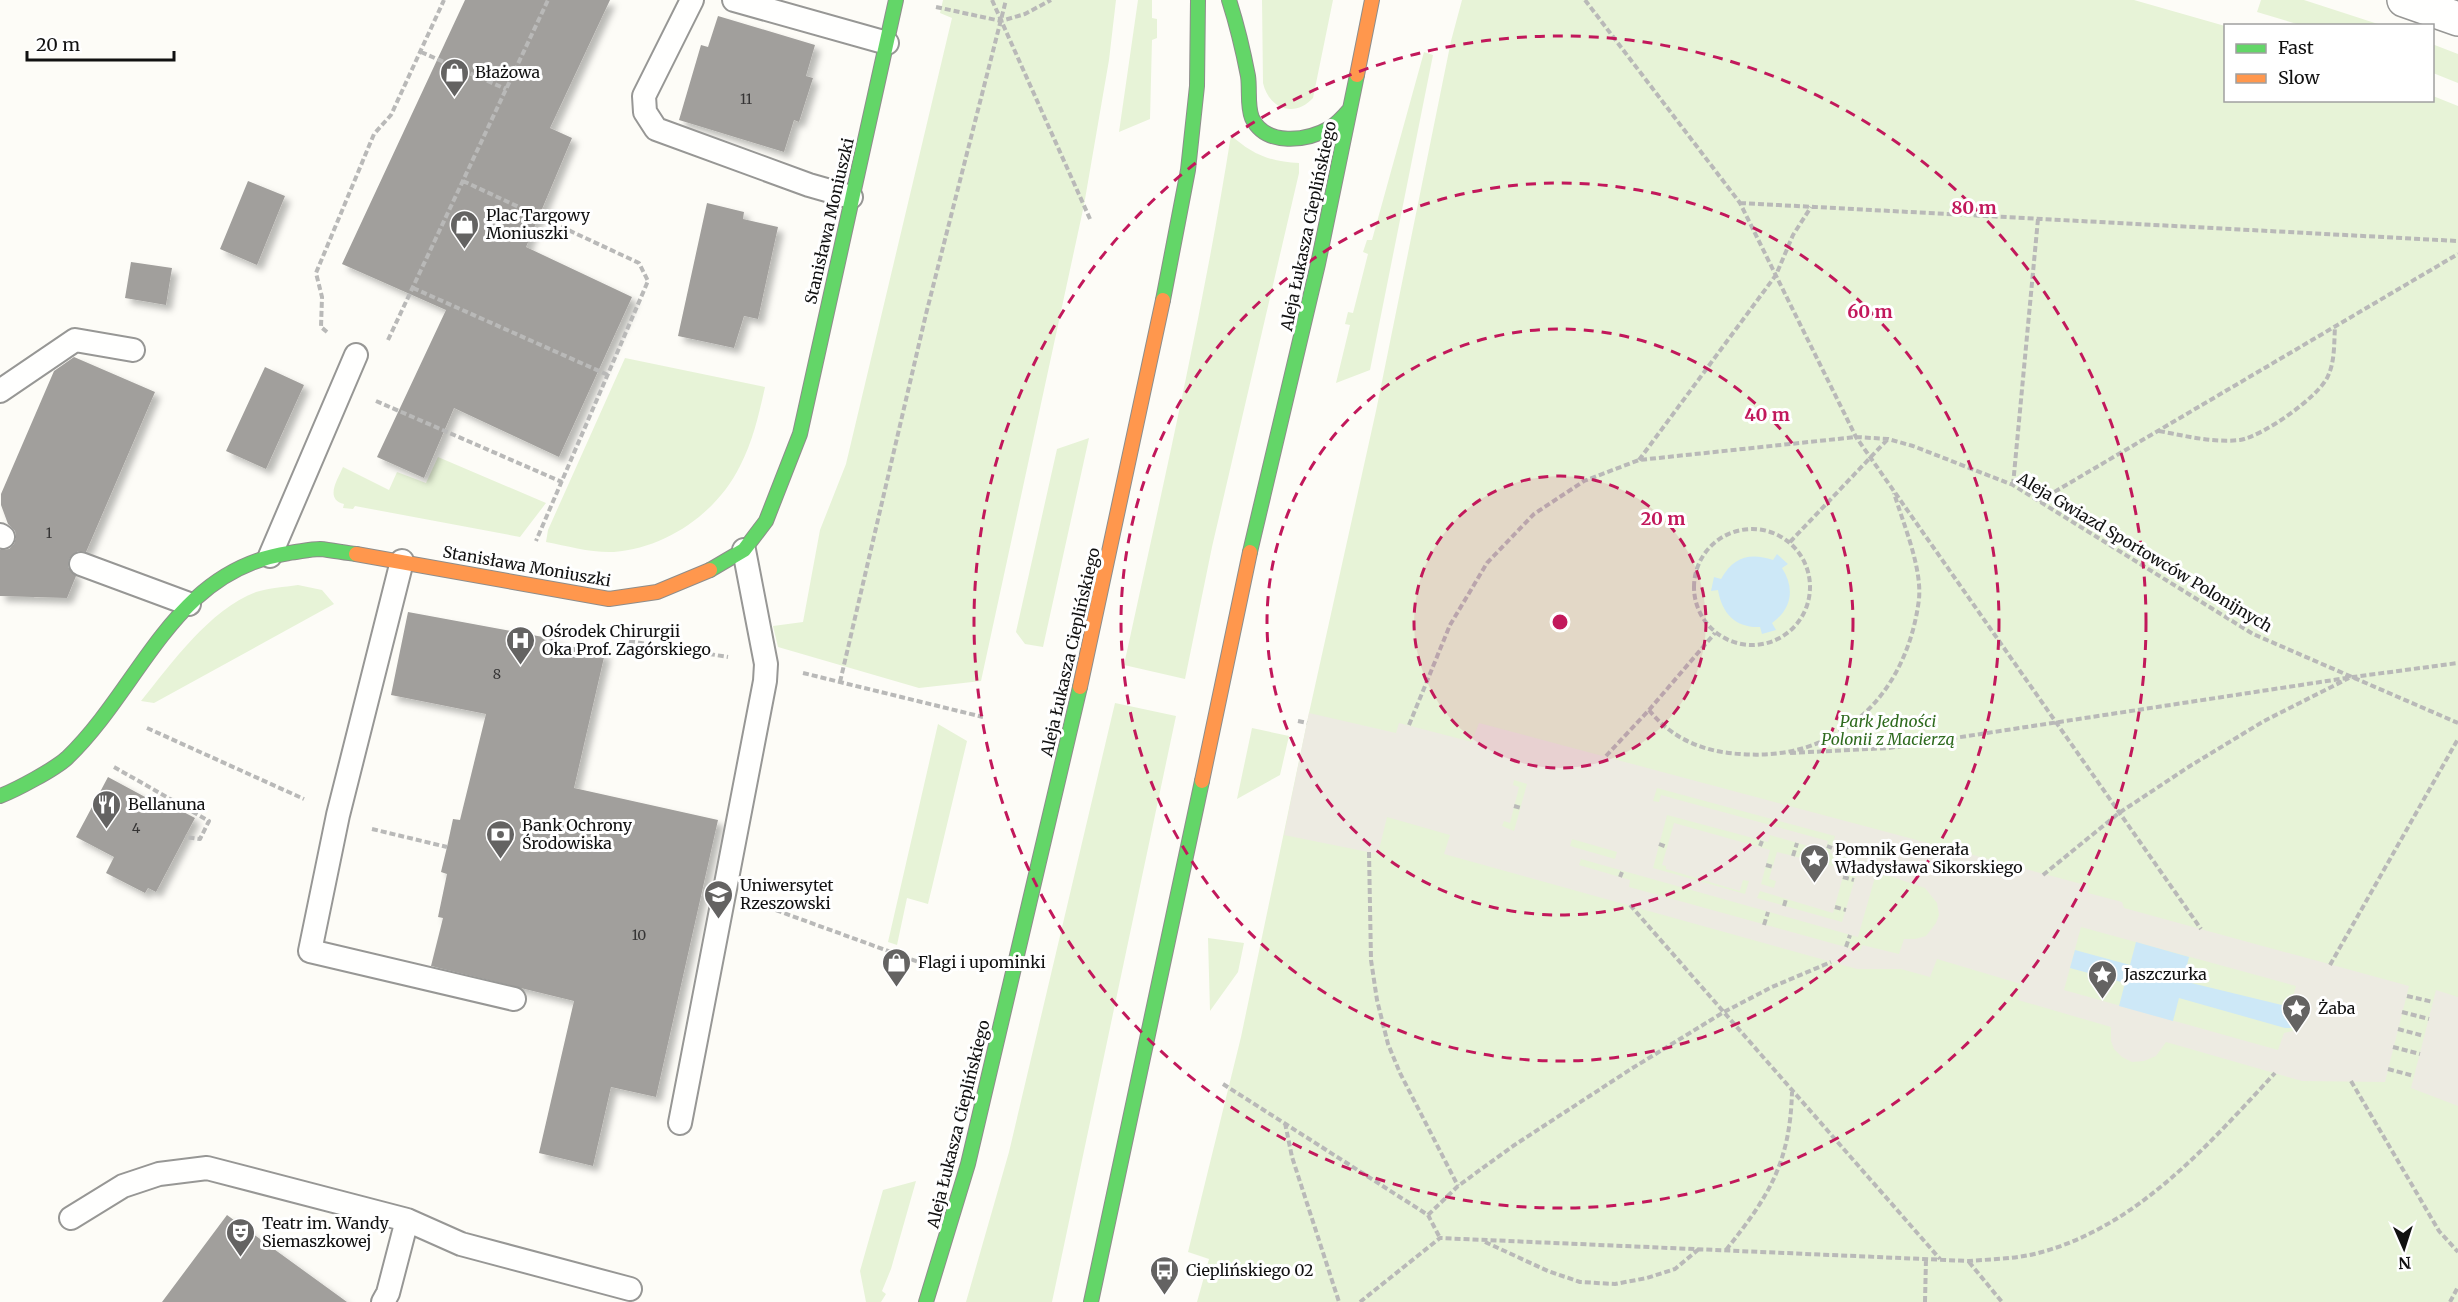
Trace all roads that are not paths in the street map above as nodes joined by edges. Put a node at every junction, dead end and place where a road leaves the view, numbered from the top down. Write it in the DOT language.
graph roads {
  1 [pos="692,0"];
  2 [pos="734,0"];
  3 [pos="896,0"];
  4 [pos="1198,0"];
  5 [pos="1229,0"];
  6 [pos="1372,0"];
  7 [pos="2404,0"];
  8 [pos="2458,19"];
  9 [pos="887,43"];
  10 [pos="1350,109"];
  11 [pos="851,197"];
  12 [pos="133,350"];
  13 [pos="356,355"];
  14 [pos="0,391"];
  15 [pos="744,550"];
  16 [pos="270,556"];
  17 [pos="402,561"];
  18 [pos="81,564"];
  19 [pos="189,604"];
  20 [pos="0,796"];
  21 [pos="514,999"];
  22 [pos="680,1123"];
  23 [pos="71,1218"];
  24 [pos="407,1220"];
  25 [pos="630,1289"];
  26 [pos="383,1302"];
  27 [pos="926,1302"];
  28 [pos="1090,1302"];
  1 -- 11 [label="lane"];
  2 -- 9 [label="lane"];
  3 -- 9 [label="main road, Stanisława Moniuszki"];
  4 -- 27 [label="main road, Aleja Łukasza Cieplińskiego"];
  5 -- 10 [label="main road"];
  6 -- 10 [label="main road, Aleja Łukasza Cieplińskiego"];
  7 -- 8 [label="street"];
  9 -- 11 [label="main road, Stanisława Moniuszki"];
  10 -- 28 [label="main road, Aleja Łukasza Cieplińskiego"];
  11 -- 15 [label="main road, Stanisława Moniuszki"];
  12 -- 14 [label="lane"];
  13 -- 16 [label="lane"];
  15 -- 17 [label="main road, Stanisława Moniuszki"];
  15 -- 22 [label="lane"];
  16 -- 17 [label="main road, Stanisława Moniuszki"];
  16 -- 19 [label="main road, Stanisława Moniuszki"];
  17 -- 21 [label="lane"];
  18 -- 19 [label="lane"];
  19 -- 20 [label="main road, Stanisława Moniuszki"];
  23 -- 24 [label="lane"];
  24 -- 25 [label="lane"];
  24 -- 26 [label="lane"];
}
